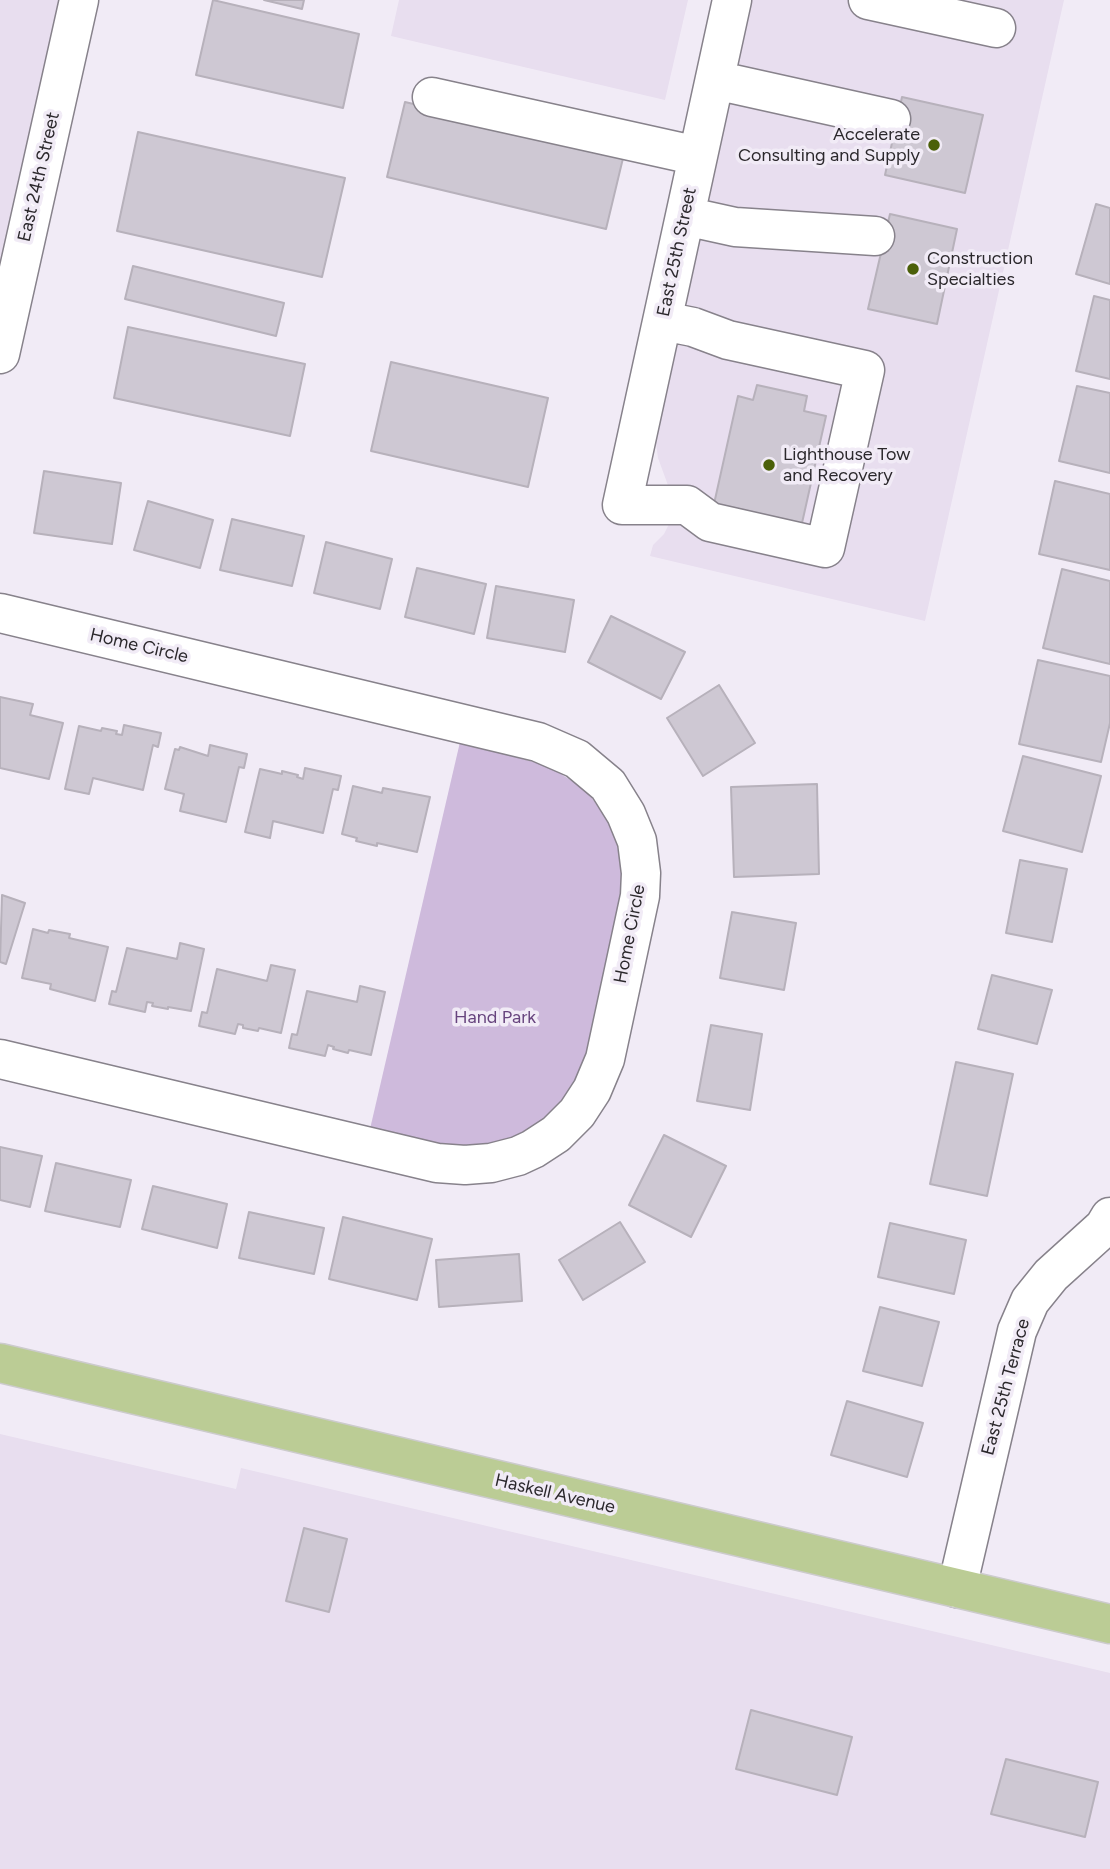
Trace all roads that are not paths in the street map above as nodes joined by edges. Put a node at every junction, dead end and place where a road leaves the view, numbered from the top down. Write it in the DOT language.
graph roads {
  1 [pos="79,0"];
  2 [pos="732,0"];
  3 [pos="868,0"];
  4 [pos="996,28"];
  5 [pos="715,80"];
  6 [pos="432,97"];
  7 [pos="891,120"];
  8 [pos="698,156"];
  9 [pos="685,216"];
  10 [pos="876,236"];
  11 [pos="8,282"];
  12 [pos="663,321"];
  13 [pos="0,354"];
  14 [pos="0,613"];
  15 [pos="0,1059"];
  16 [pos="1110,1217"];
  17 [pos="0,1363"];
  18 [pos="957,1588"];
  19 [pos="1110,1624"];
  1 -- 11 [label="street, East 24th Street"];
  2 -- 5 [label="street, East 25th Street"];
  3 -- 4 [label="street"];
  5 -- 7 [label="street"];
  5 -- 8 [label="street, East 25th Street"];
  6 -- 8 [label="street"];
  8 -- 9 [label="street, East 25th Street"];
  9 -- 10 [label="street"];
  9 -- 12 [label="street, East 25th Street"];
  11 -- 13 [label="street, East 24th Street"];
  12 -- 12 [label="street, East 25th Street"];
  14 -- 15 [label="street, Home Circle"];
  16 -- 18 [label="street, East 25th Terrace"];
  17 -- 18 [label="main road, Haskell Avenue"];
  18 -- 19 [label="main road, Haskell Avenue"];
}
